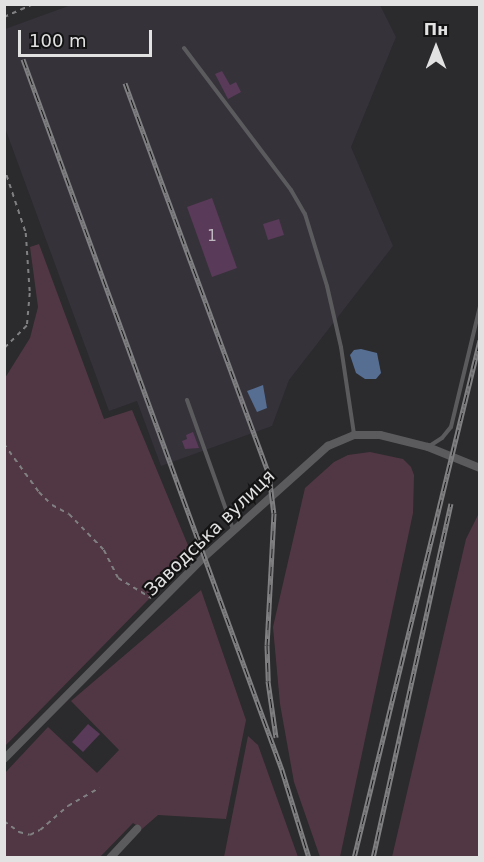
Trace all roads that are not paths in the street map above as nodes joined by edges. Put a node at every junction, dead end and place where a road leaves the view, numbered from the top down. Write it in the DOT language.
graph roads {
  1 [pos="184,48"];
  2 [pos="480,306"];
  3 [pos="187,400"];
  4 [pos="354,435"];
  5 [pos="428,447"];
  6 [pos="480,468"];
  7 [pos="233,530"];
  8 [pos="4,759"];
  9 [pos="137,830"];
  10 [pos="110,858"];
  1 -- 4 [label="lane"];
  2 -- 5 [label="lane"];
  3 -- 7 [label="lane"];
  4 -- 5 [label="street, Заводська вулиця"];
  4 -- 7 [label="street, Заводська вулиця"];
  5 -- 6 [label="street, Заводська вулиця"];
  7 -- 8 [label="street, Заводська вулиця"];
  9 -- 10 [label="street"];
}
